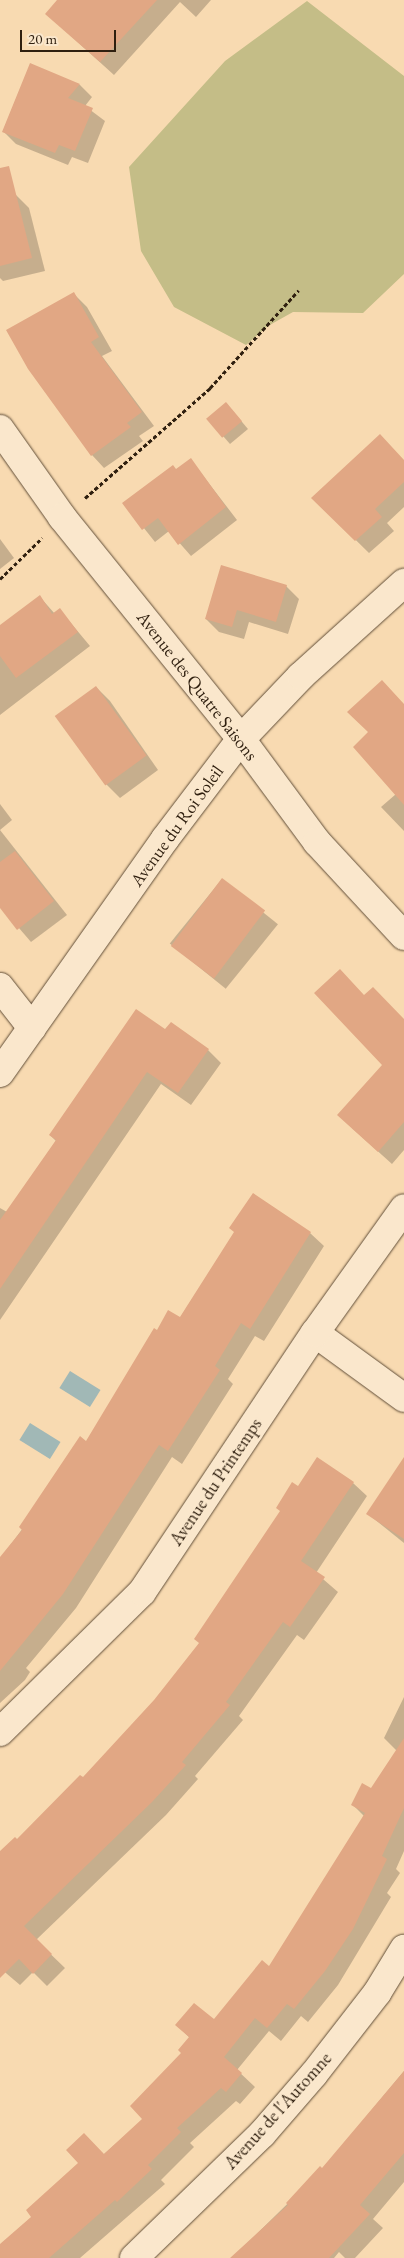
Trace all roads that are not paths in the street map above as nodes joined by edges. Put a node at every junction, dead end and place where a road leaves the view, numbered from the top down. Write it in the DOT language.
graph roads {
  1 [pos="0,429"];
  2 [pos="404,582"];
  3 [pos="241,739"];
  4 [pos="404,936"];
  5 [pos="0,987"];
  6 [pos="32,1028"];
  7 [pos="0,1073"];
  8 [pos="404,1208"];
  9 [pos="315,1333"];
  10 [pos="404,1398"];
  11 [pos="0,1732"];
  12 [pos="404,1950"];
  13 [pos="134,2258"];
  1 -- 3 [label="street, Avenue des Quatre Saisons"];
  2 -- 3 [label="street, Avenue du Roi Soleil"];
  3 -- 4 [label="street, Avenue des Quatre Saisons"];
  3 -- 6 [label="street, Avenue du Roi Soleil"];
  5 -- 6 [label="street"];
  6 -- 7 [label="street, Avenue du Roi Soleil"];
  8 -- 9 [label="street, Avenue du Printemps"];
  9 -- 10 [label="street"];
  9 -- 11 [label="street, Avenue du Printemps"];
  12 -- 13 [label="street, Avenue de l'Automne"];
}
